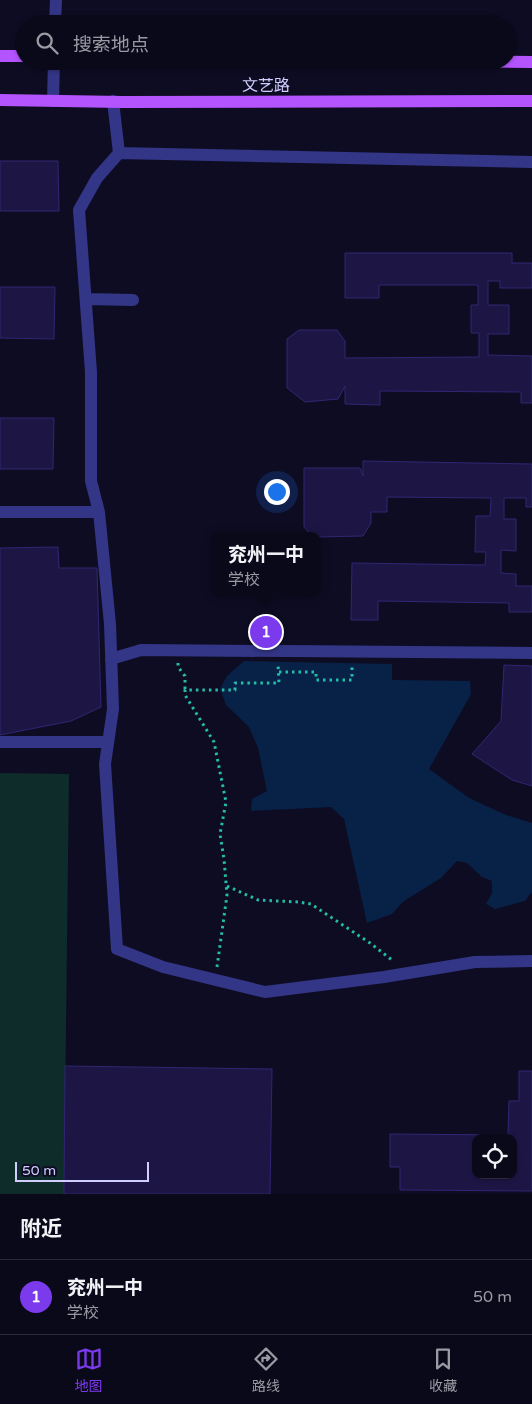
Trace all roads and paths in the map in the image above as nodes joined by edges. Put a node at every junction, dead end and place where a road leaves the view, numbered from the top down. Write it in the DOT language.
graph roads {
  1 [pos="56,0"];
  2 [pos="55,15"];
  3 [pos="0,56"];
  4 [pos="15,56"];
  5 [pos="517,62"];
  6 [pos="532,62"];
  7 [pos="54,70"];
  8 [pos="0,100"];
  9 [pos="53,101"];
  10 [pos="113,101"];
  11 [pos="532,101"];
  12 [pos="119,153"];
  13 [pos="532,162"];
  14 [pos="86,299"];
  15 [pos="133,300"];
  16 [pos="0,512"];
  17 [pos="99,512"];
  18 [pos="179,650"];
  19 [pos="278,652"];
  20 [pos="352,652"];
  21 [pos="532,653"];
  22 [pos="111,659"];
  23 [pos="278,672"];
  24 [pos="185,690"];
  25 [pos="0,742"];
  26 [pos="108,742"];
  27 [pos="226,885"];
  28 [pos="532,961"];
  29 [pos="398,975"];
  30 [pos="216,980"];
  1 -- 2 [label="street"];
  3 -- 4 [label="main road"];
  5 -- 6 [label="main road"];
  7 -- 9 [label="street"];
  8 -- 9 [label="main road, 文艺路"];
  9 -- 10 [label="main road, 文艺路"];
  10 -- 11 [label="main road, 文艺路"];
  10 -- 12 [label="street"];
  12 -- 13 [label="street"];
  12 -- 14 [label="street"];
  14 -- 15 [label="street"];
  14 -- 17 [label="street"];
  16 -- 17 [label="street"];
  17 -- 22 [label="street"];
  18 -- 19 [label="street"];
  18 -- 22 [label="street"];
  18 -- 24 [label="path"];
  19 -- 20 [label="street"];
  19 -- 23 [label="path"];
  20 -- 21 [label="street"];
  20 -- 23 [label="path"];
  22 -- 26 [label="street"];
  23 -- 24 [label="path"];
  24 -- 27 [label="path"];
  25 -- 26 [label="street"];
  26 -- 30 [label="street"];
  27 -- 29 [label="path"];
  27 -- 30 [label="path"];
  28 -- 29 [label="street"];
  29 -- 30 [label="street"];
}
